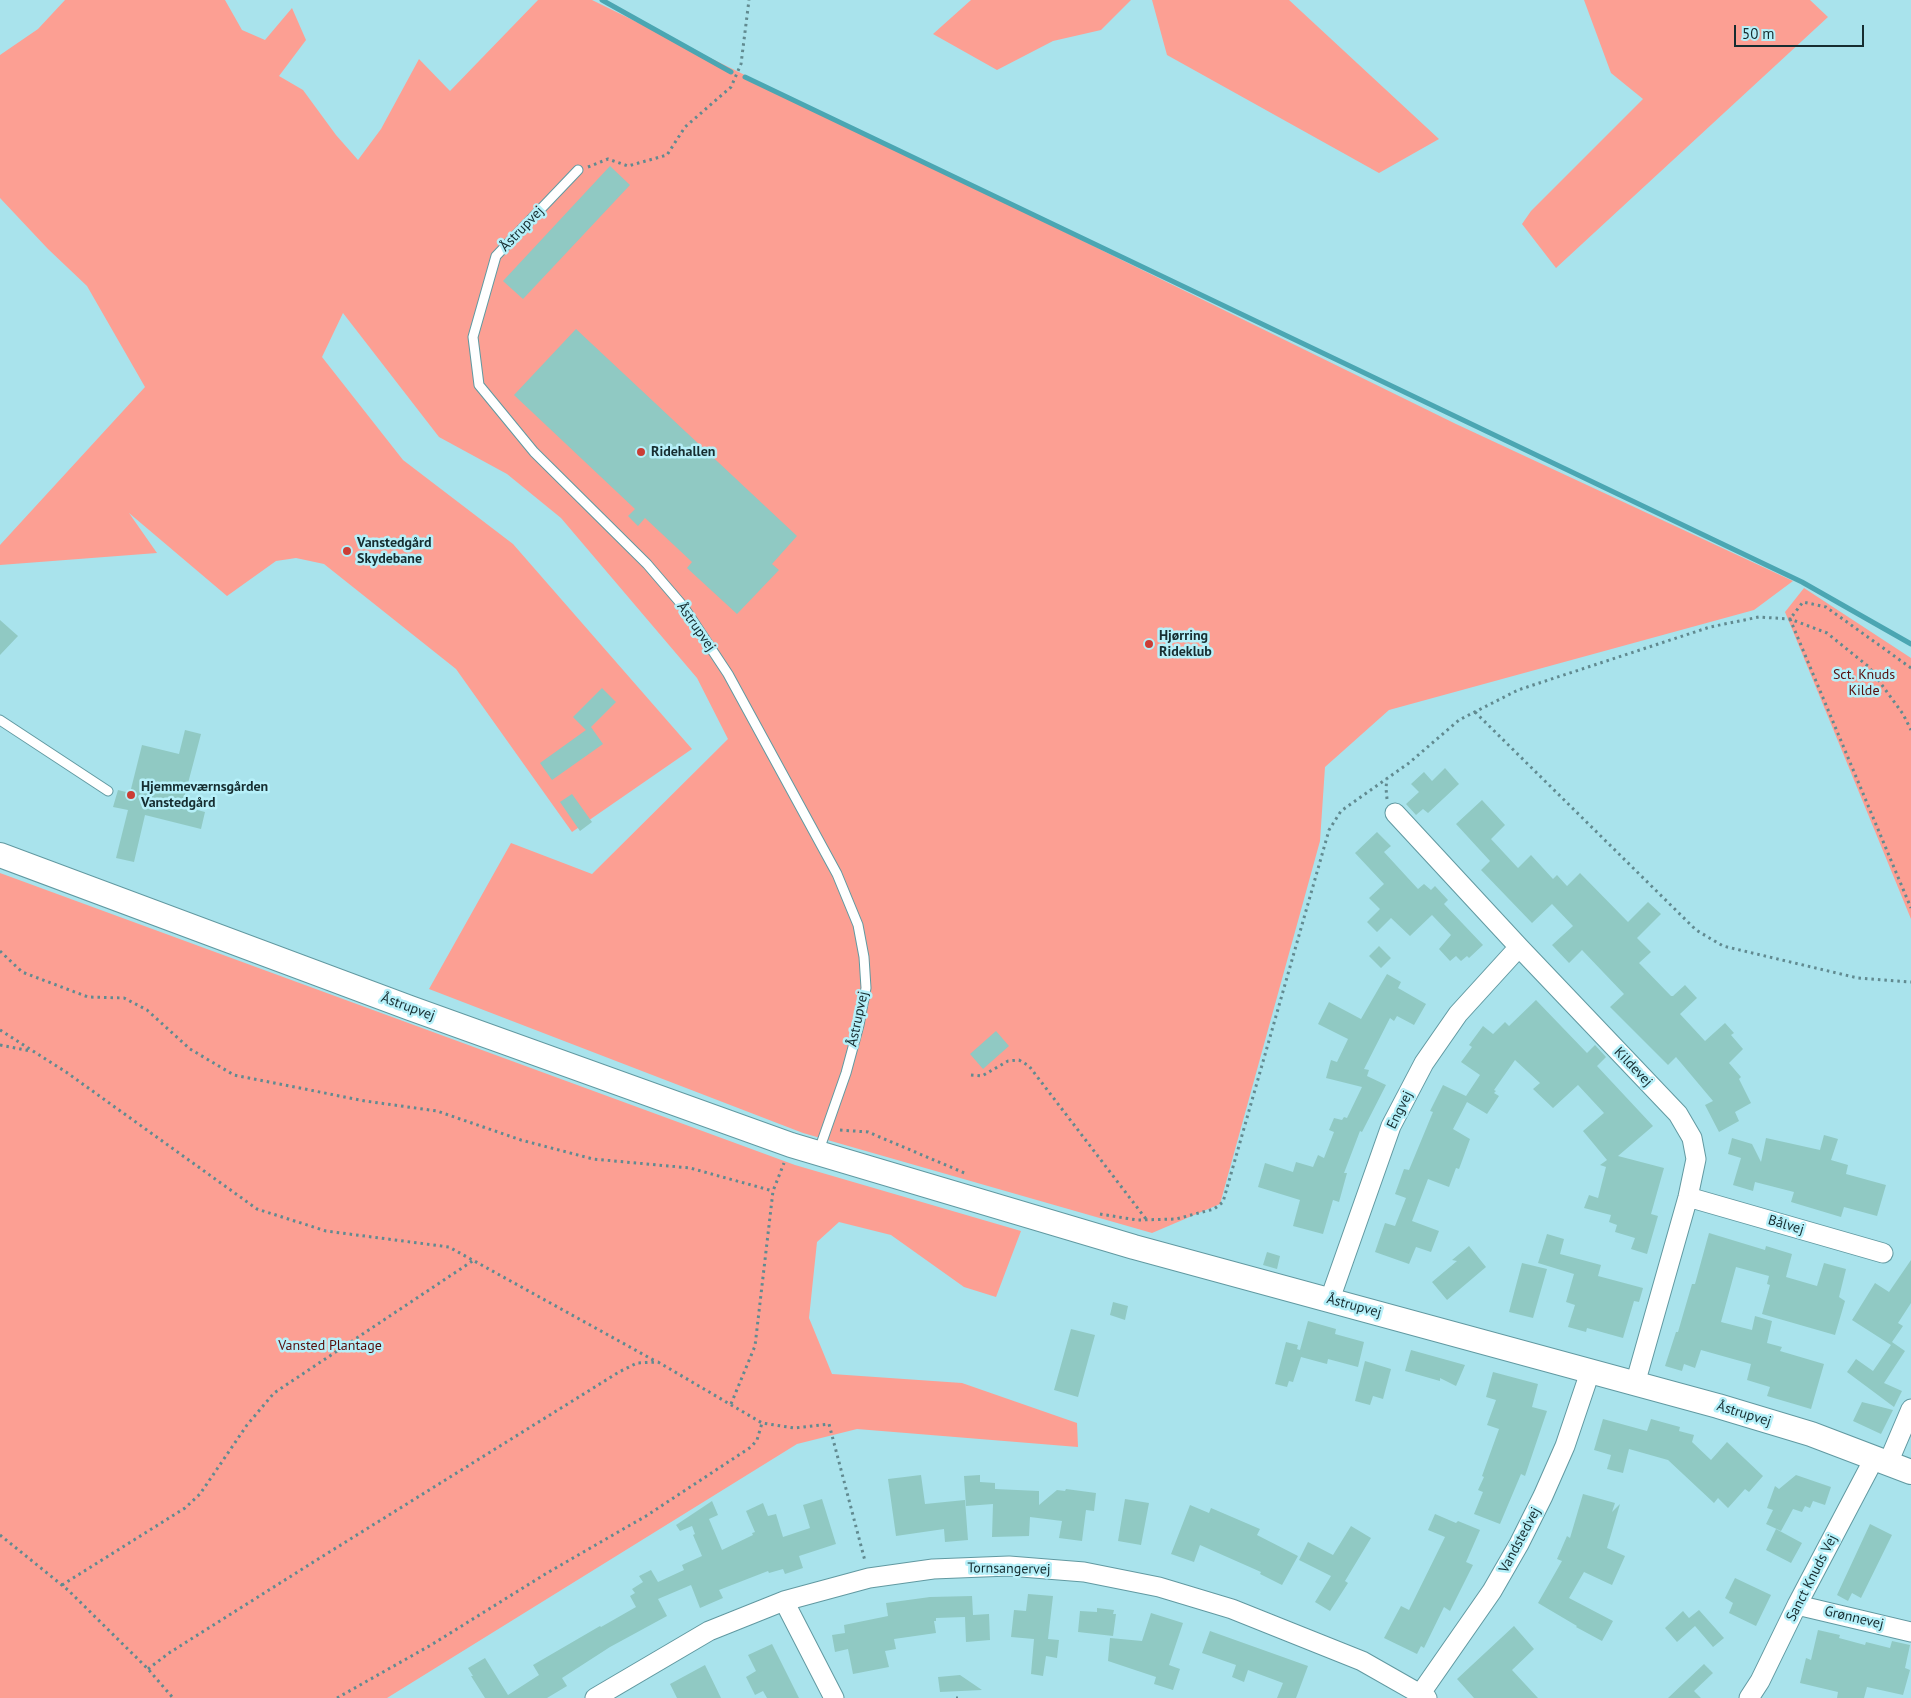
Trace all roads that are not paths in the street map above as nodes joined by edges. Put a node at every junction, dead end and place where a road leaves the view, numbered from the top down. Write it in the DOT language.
graph roads {
  1 [pos="578,170"];
  2 [pos="0,720"];
  3 [pos="108,791"];
  4 [pos="1395,813"];
  5 [pos="0,855"];
  6 [pos="1519,947"];
  7 [pos="818,1154"];
  8 [pos="1688,1197"];
  9 [pos="1883,1253"];
  10 [pos="1330,1299"];
  11 [pos="1590,1372"];
  12 [pos="1635,1384"];
  13 [pos="1911,1409"];
  14 [pos="1882,1460"];
  15 [pos="1911,1472"];
  16 [pos="784,1601"];
  17 [pos="1797,1605"];
  18 [pos="1911,1632"];
  19 [pos="1424,1696"];
  20 [pos="595,1698"];
  21 [pos="834,1698"];
  22 [pos="1749,1698"];
  1 -- 7 [label="lane, Åstrupvej"];
  2 -- 3 [label="lane"];
  4 -- 6 [label="street, Kildevej"];
  5 -- 7 [label="street, Åstrupvej"];
  6 -- 8 [label="street, Kildevej"];
  6 -- 10 [label="street, Engvej"];
  7 -- 10 [label="street, Åstrupvej"];
  8 -- 9 [label="street, Bålvej"];
  8 -- 12 [label="street, Kildevej"];
  10 -- 11 [label="street, Åstrupvej"];
  11 -- 12 [label="street, Åstrupvej"];
  11 -- 19 [label="street, Vandstedvej"];
  12 -- 14 [label="street, Åstrupvej"];
  13 -- 14 [label="street"];
  14 -- 15 [label="street, Åstrupvej"];
  14 -- 17 [label="street, Sanct Knuds Vej"];
  16 -- 19 [label="street, Tornsangervej"];
  16 -- 20 [label="street, Tornsangervej"];
  16 -- 21 [label="street"];
  17 -- 18 [label="street, Grønnevej"];
  17 -- 22 [label="street, Sanct Knuds Vej"];
}
